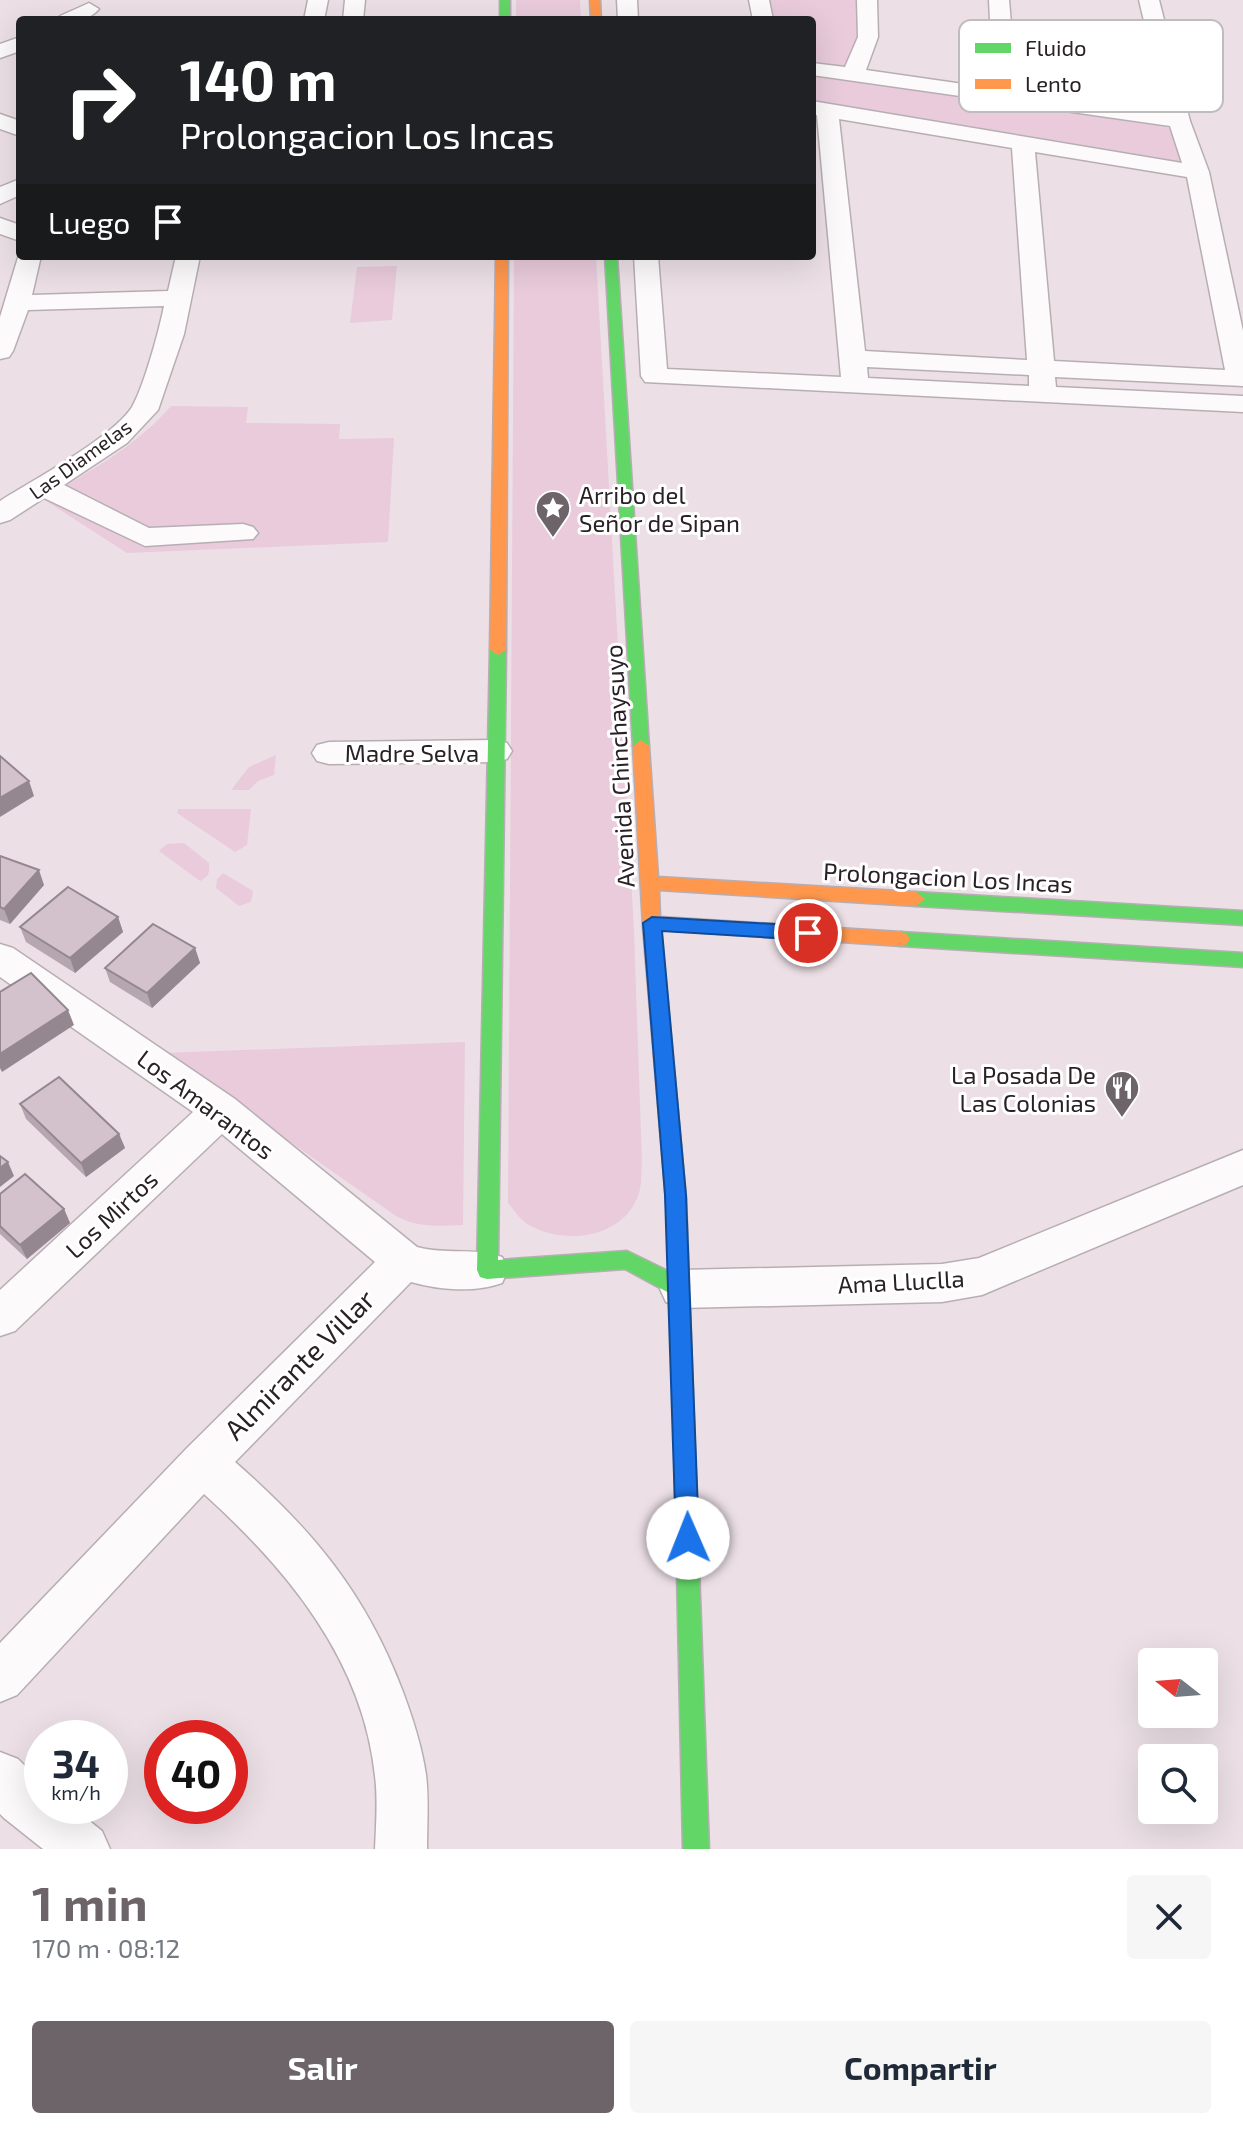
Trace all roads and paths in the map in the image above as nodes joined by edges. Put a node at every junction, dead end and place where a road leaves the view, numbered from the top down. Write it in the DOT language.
graph roads {
  1 [pos="867,0"];
  2 [pos="999,0"];
  3 [pos="1149,0"];
  4 [pos="89,9"];
  5 [pos="75,16"];
  6 [pos="1000,20"];
  7 [pos="1154,20"];
  8 [pos="816,70"];
  9 [pos="853,75"];
  10 [pos="959,90"];
  11 [pos="820,109"];
  12 [pos="1115,112"];
  13 [pos="1177,112"];
  14 [pos="1179,121"];
  15 [pos="1023,143"];
  16 [pos="1197,172"];
  17 [pos="28,260"];
  18 [pos="187,260"];
  19 [pos="502,260"];
  20 [pos="611,260"];
  21 [pos="646,260"];
  22 [pos="180,298"];
  23 [pos="18,303"];
  24 [pos="0,351"];
  25 [pos="853,358"];
  26 [pos="1042,382"];
  27 [pos="856,386"];
  28 [pos="1243,404"];
  29 [pos="48,485"];
  30 [pos="0,514"];
  31 [pos="243,533"];
  32 [pos="495,751"];
  33 [pos="329,753"];
  34 [pos="650,883"];
  35 [pos="1243,918"];
  36 [pos="652,923"];
  37 [pos="0,958"];
  38 [pos="1243,960"];
  39 [pos="221,1110"];
  40 [pos="1243,1167"];
  41 [pos="404,1261"];
  42 [pos="487,1270"];
  43 [pos="681,1289"];
  44 [pos="3,1309"];
  45 [pos="203,1463"];
  46 [pos="0,1678"];
  47 [pos="0,1777"];
  48 [pos="84,1849"];
  49 [pos="401,1849"];
  50 [pos="696,1849"];
  1 -- 9 [label="street"];
  2 -- 6 [label="street"];
  3 -- 7 [label="street"];
  4 -- 5 [label="street"];
  8 -- 9 [label="street"];
  9 -- 10 [label="street"];
  11 -- 15 [label="street"];
  11 -- 25 [label="street"];
  12 -- 14 [label="street"];
  13 -- 14 [label="street"];
  14 -- 16 [label="street"];
  15 -- 16 [label="street"];
  15 -- 26 [label="street"];
  16 -- 26 [label="street"];
  17 -- 23 [label="street"];
  18 -- 22 [label="street, Las Diamelas"];
  19 -- 32 [label="street"];
  20 -- 34 [label="street, Avenida Chinchaysuyo"];
  21 -- 27 [label="street"];
  22 -- 23 [label="street"];
  22 -- 29 [label="street, Las Diamelas"];
  23 -- 24 [label="street"];
  25 -- 26 [label="street"];
  25 -- 27 [label="street"];
  26 -- 27 [label="street"];
  26 -- 28 [label="street"];
  29 -- 30 [label="street, Las Diamelas"];
  29 -- 31 [label="street"];
  32 -- 33 [label="street, Madre Selva"];
  32 -- 42 [label="street"];
  34 -- 35 [label="street, Prolongacion Los Incas"];
  34 -- 36 [label="street, Avenida Chinchaysuyo"];
  36 -- 38 [label="street"];
  36 -- 43 [label="street, Avenida Chinchaysuyo"];
  37 -- 39 [label="street, Los Amarantos"];
  39 -- 41 [label="street, Los Amarantos"];
  39 -- 44 [label="street, Los Mirtos"];
  40 -- 43 [label="street, Ama Lluclla"];
  41 -- 42 [label="street"];
  41 -- 45 [label="street, Almirante Villar"];
  42 -- 43 [label="street"];
  43 -- 50 [label="street, Avenida Chinchaysuyo"];
  45 -- 46 [label="street, Almirante Villar"];
  45 -- 49 [label="street"];
  47 -- 48 [label="street"];
}
